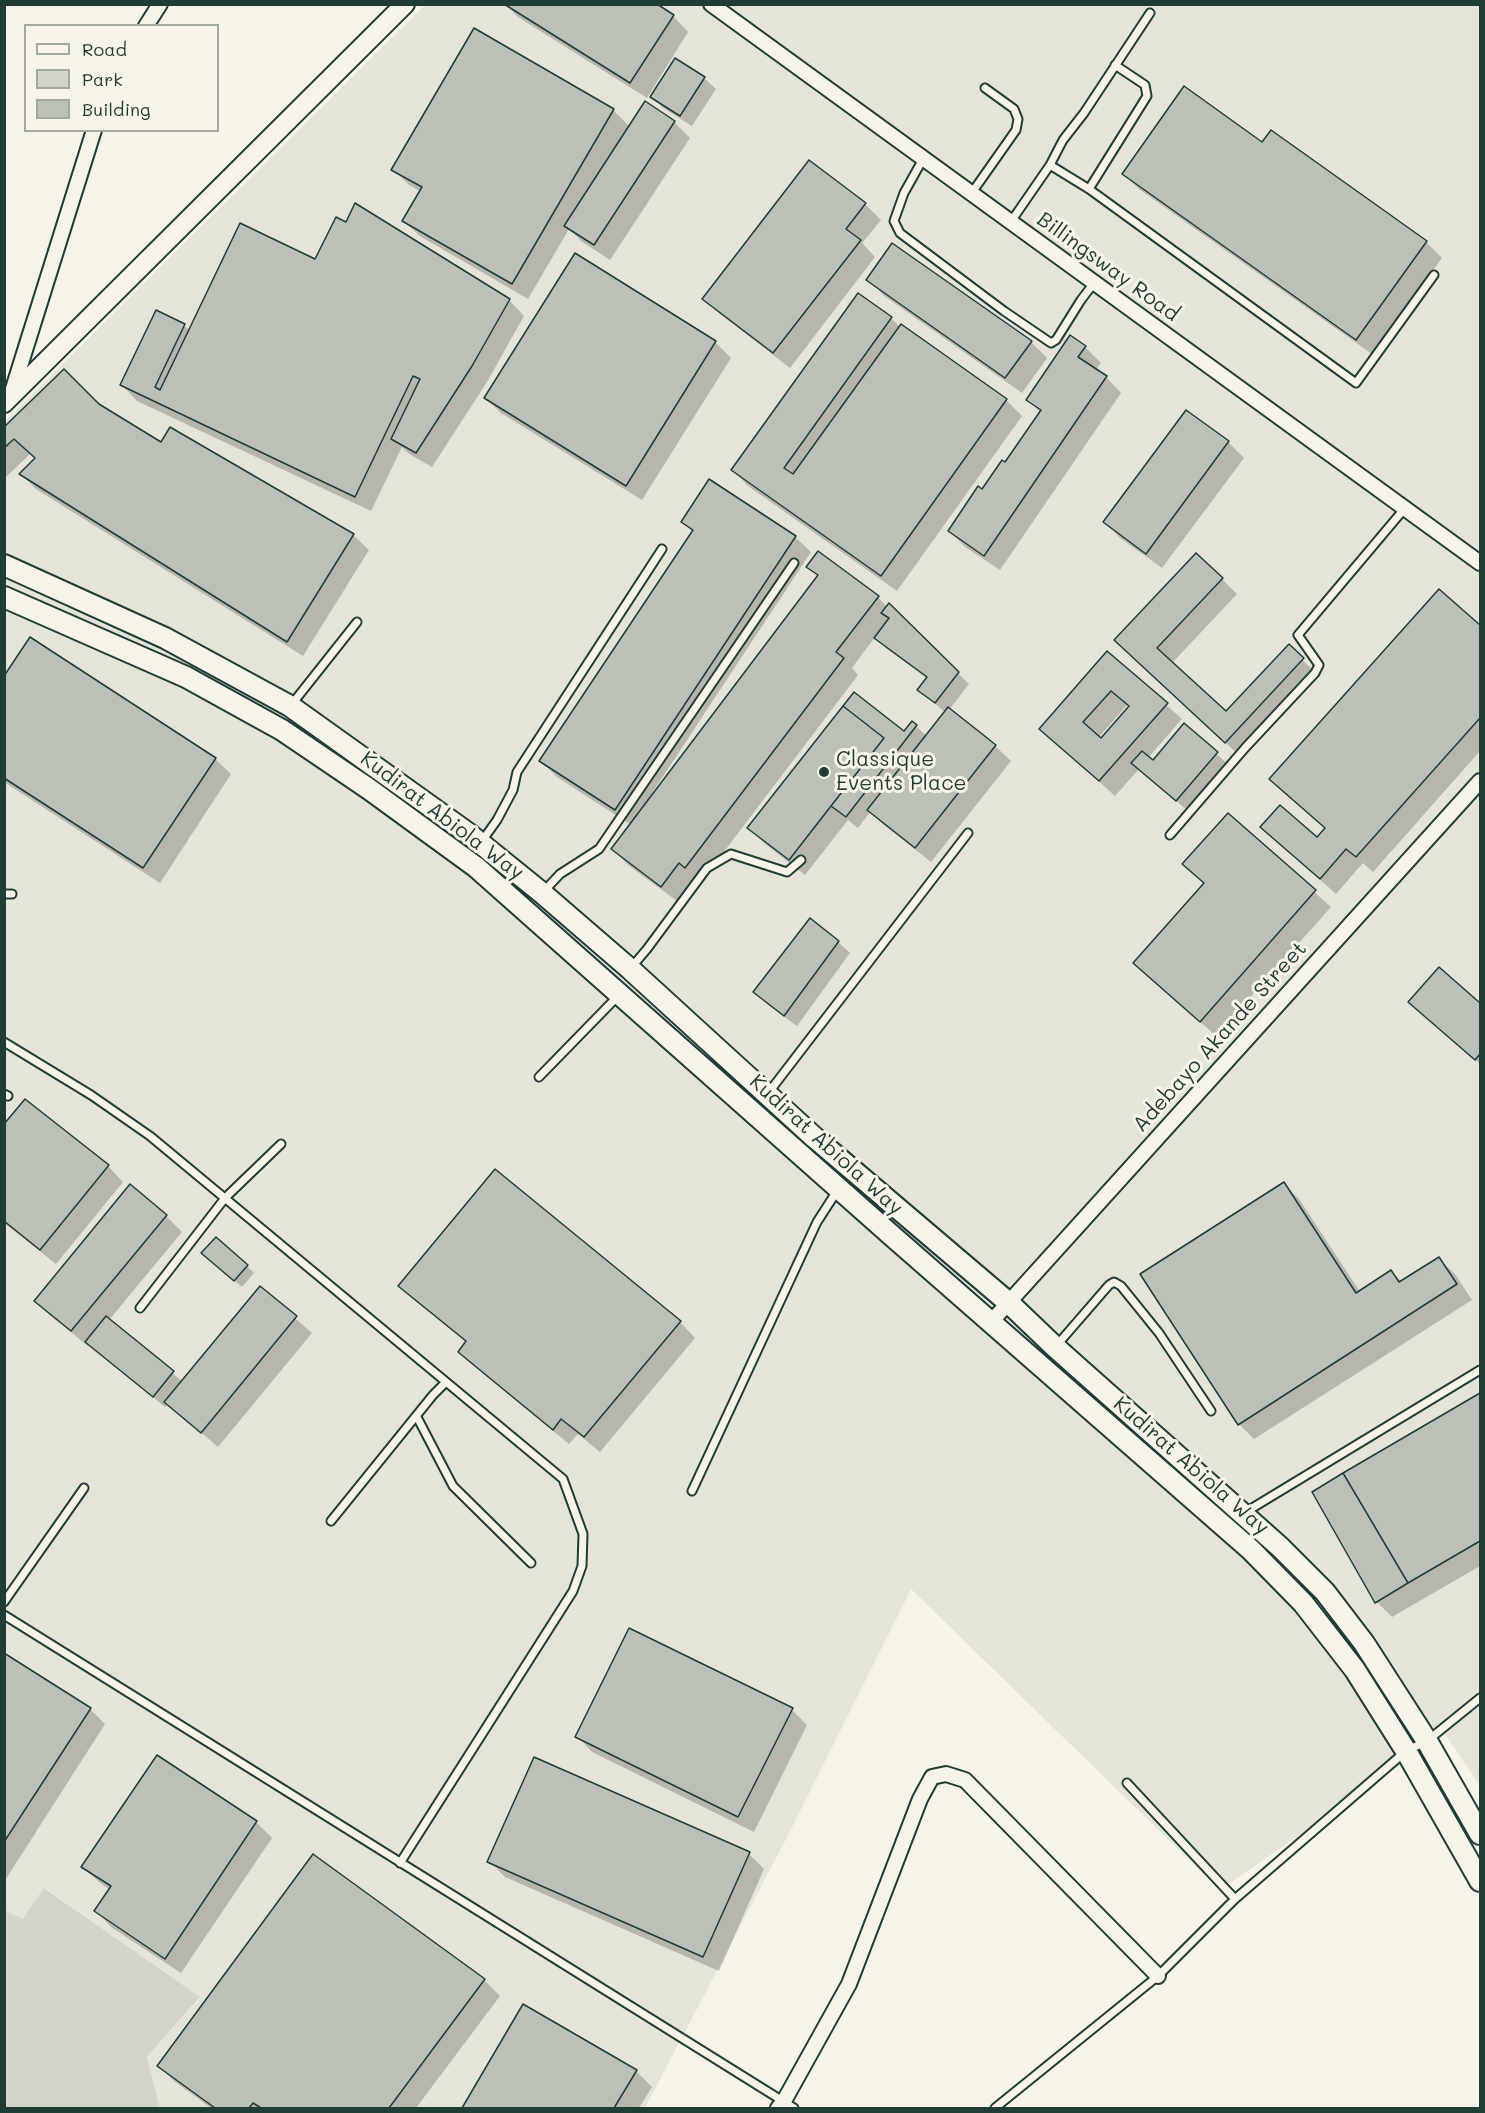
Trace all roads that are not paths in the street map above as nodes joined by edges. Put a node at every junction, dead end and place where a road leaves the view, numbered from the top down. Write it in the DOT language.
graph roads {
  1 [pos="160,4"];
  2 [pos="405,4"];
  3 [pos="711,4"];
  4 [pos="1150,13"];
  5 [pos="147,24"];
  6 [pos="1115,65"];
  7 [pos="985,88"];
  8 [pos="92,132"];
  9 [pos="923,159"];
  10 [pos="1050,165"];
  11 [pos="1089,189"];
  12 [pos="971,194"];
  13 [pos="1010,223"];
  14 [pos="1434,275"];
  15 [pos="1094,283"];
  16 [pos="7,400"];
  17 [pos="1405,508"];
  18 [pos="662,549"];
  19 [pos="794,563"];
  20 [pos="1480,563"];
  21 [pos="4,565"];
  22 [pos="4,597"];
  23 [pos="357,622"];
  24 [pos="290,706"];
  25 [pos="1480,781"];
  26 [pos="968,833"];
  27 [pos="1170,836"];
  28 [pos="480,843"];
  29 [pos="801,860"];
  30 [pos="542,892"];
  31 [pos="630,969"];
  32 [pos="620,994"];
  33 [pos="4,1042"];
  34 [pos="539,1077"];
  35 [pos="767,1094"];
  36 [pos="281,1144"];
  37 [pos="839,1189"];
  38 [pos="225,1198"];
  39 [pos="1009,1303"];
  40 [pos="140,1308"];
  41 [pos="991,1322"];
  42 [pos="1055,1347"];
  43 [pos="1480,1370"];
  44 [pos="446,1382"];
  45 [pos="1211,1411"];
  46 [pos="417,1417"];
  47 [pos="84,1488"];
  48 [pos="692,1491"];
  49 [pos="1243,1514"];
  50 [pos="331,1521"];
  51 [pos="531,1563"];
  52 [pos="4,1602"];
  53 [pos="4,1615"];
  54 [pos="1480,1698"];
  55 [pos="1427,1742"];
  56 [pos="1406,1751"];
  57 [pos="1127,1783"];
  58 [pos="1480,1834"];
  59 [pos="400,1863"];
  60 [pos="1480,1881"];
  61 [pos="1235,1899"];
  62 [pos="1158,1976"];
  63 [pos="786,2106"];
  64 [pos="995,2109"];
  1 -- 5 [label="street"];
  2 -- 16 [label="street"];
  3 -- 9 [label="street, Billingsway Road"];
  4 -- 6 [label="lane"];
  6 -- 10 [label="lane"];
  6 -- 11 [label="lane"];
  7 -- 12 [label="lane"];
  8 -- 16 [label="street"];
  9 -- 12 [label="street, Billingsway Road"];
  9 -- 15 [label="lane"];
  10 -- 11 [label="lane"];
  10 -- 13 [label="lane"];
  11 -- 14 [label="lane"];
  12 -- 13 [label="street, Billingsway Road"];
  13 -- 15 [label="street, Billingsway Road"];
  15 -- 17 [label="street, Billingsway Road"];
  17 -- 20 [label="street, Billingsway Road"];
  17 -- 27 [label="lane"];
  18 -- 28 [label="lane"];
  19 -- 30 [label="lane"];
  21 -- 24 [label="main road, Kudirat Abiola Way"];
  22 -- 32 [label="main road, Kudirat Abiola Way"];
  23 -- 24 [label="lane"];
  24 -- 28 [label="main road, Kudirat Abiola Way"];
  25 -- 39 [label="street, Adebayo Akande Street"];
  26 -- 35 [label="lane"];
  28 -- 30 [label="main road, Kudirat Abiola Way"];
  29 -- 31 [label="lane"];
  30 -- 31 [label="main road, Kudirat Abiola Way"];
  31 -- 35 [label="main road, Kudirat Abiola Way"];
  32 -- 34 [label="lane"];
  32 -- 37 [label="main road, Kudirat Abiola Way"];
  33 -- 38 [label="lane"];
  35 -- 39 [label="main road, Kudirat Abiola Way"];
  36 -- 38 [label="lane"];
  37 -- 41 [label="main road, Kudirat Abiola Way"];
  37 -- 48 [label="lane"];
  38 -- 40 [label="lane"];
  38 -- 44 [label="lane"];
  39 -- 41 [label="street, Adebayo Akande Street"];
  39 -- 42 [label="main road, Kudirat Abiola Way"];
  41 -- 56 [label="main road, Kudirat Abiola Way"];
  42 -- 45 [label="lane"];
  42 -- 49 [label="main road, Kudirat Abiola Way"];
  43 -- 49 [label="lane"];
  44 -- 46 [label="lane"];
  44 -- 59 [label="lane"];
  46 -- 50 [label="lane"];
  46 -- 51 [label="lane"];
  47 -- 52 [label="lane"];
  49 -- 55 [label="main road, Kudirat Abiola Way"];
  53 -- 59 [label="lane"];
  54 -- 55 [label="lane"];
  55 -- 56 [label="lane"];
  55 -- 58 [label="main road, Kudirat Abiola Way"];
  56 -- 60 [label="main road, Kudirat Abiola Way"];
  56 -- 61 [label="lane"];
  57 -- 61 [label="lane"];
  59 -- 63 [label="lane"];
  61 -- 62 [label="lane"];
  62 -- 63 [label="street"];
  62 -- 64 [label="lane"];
}
